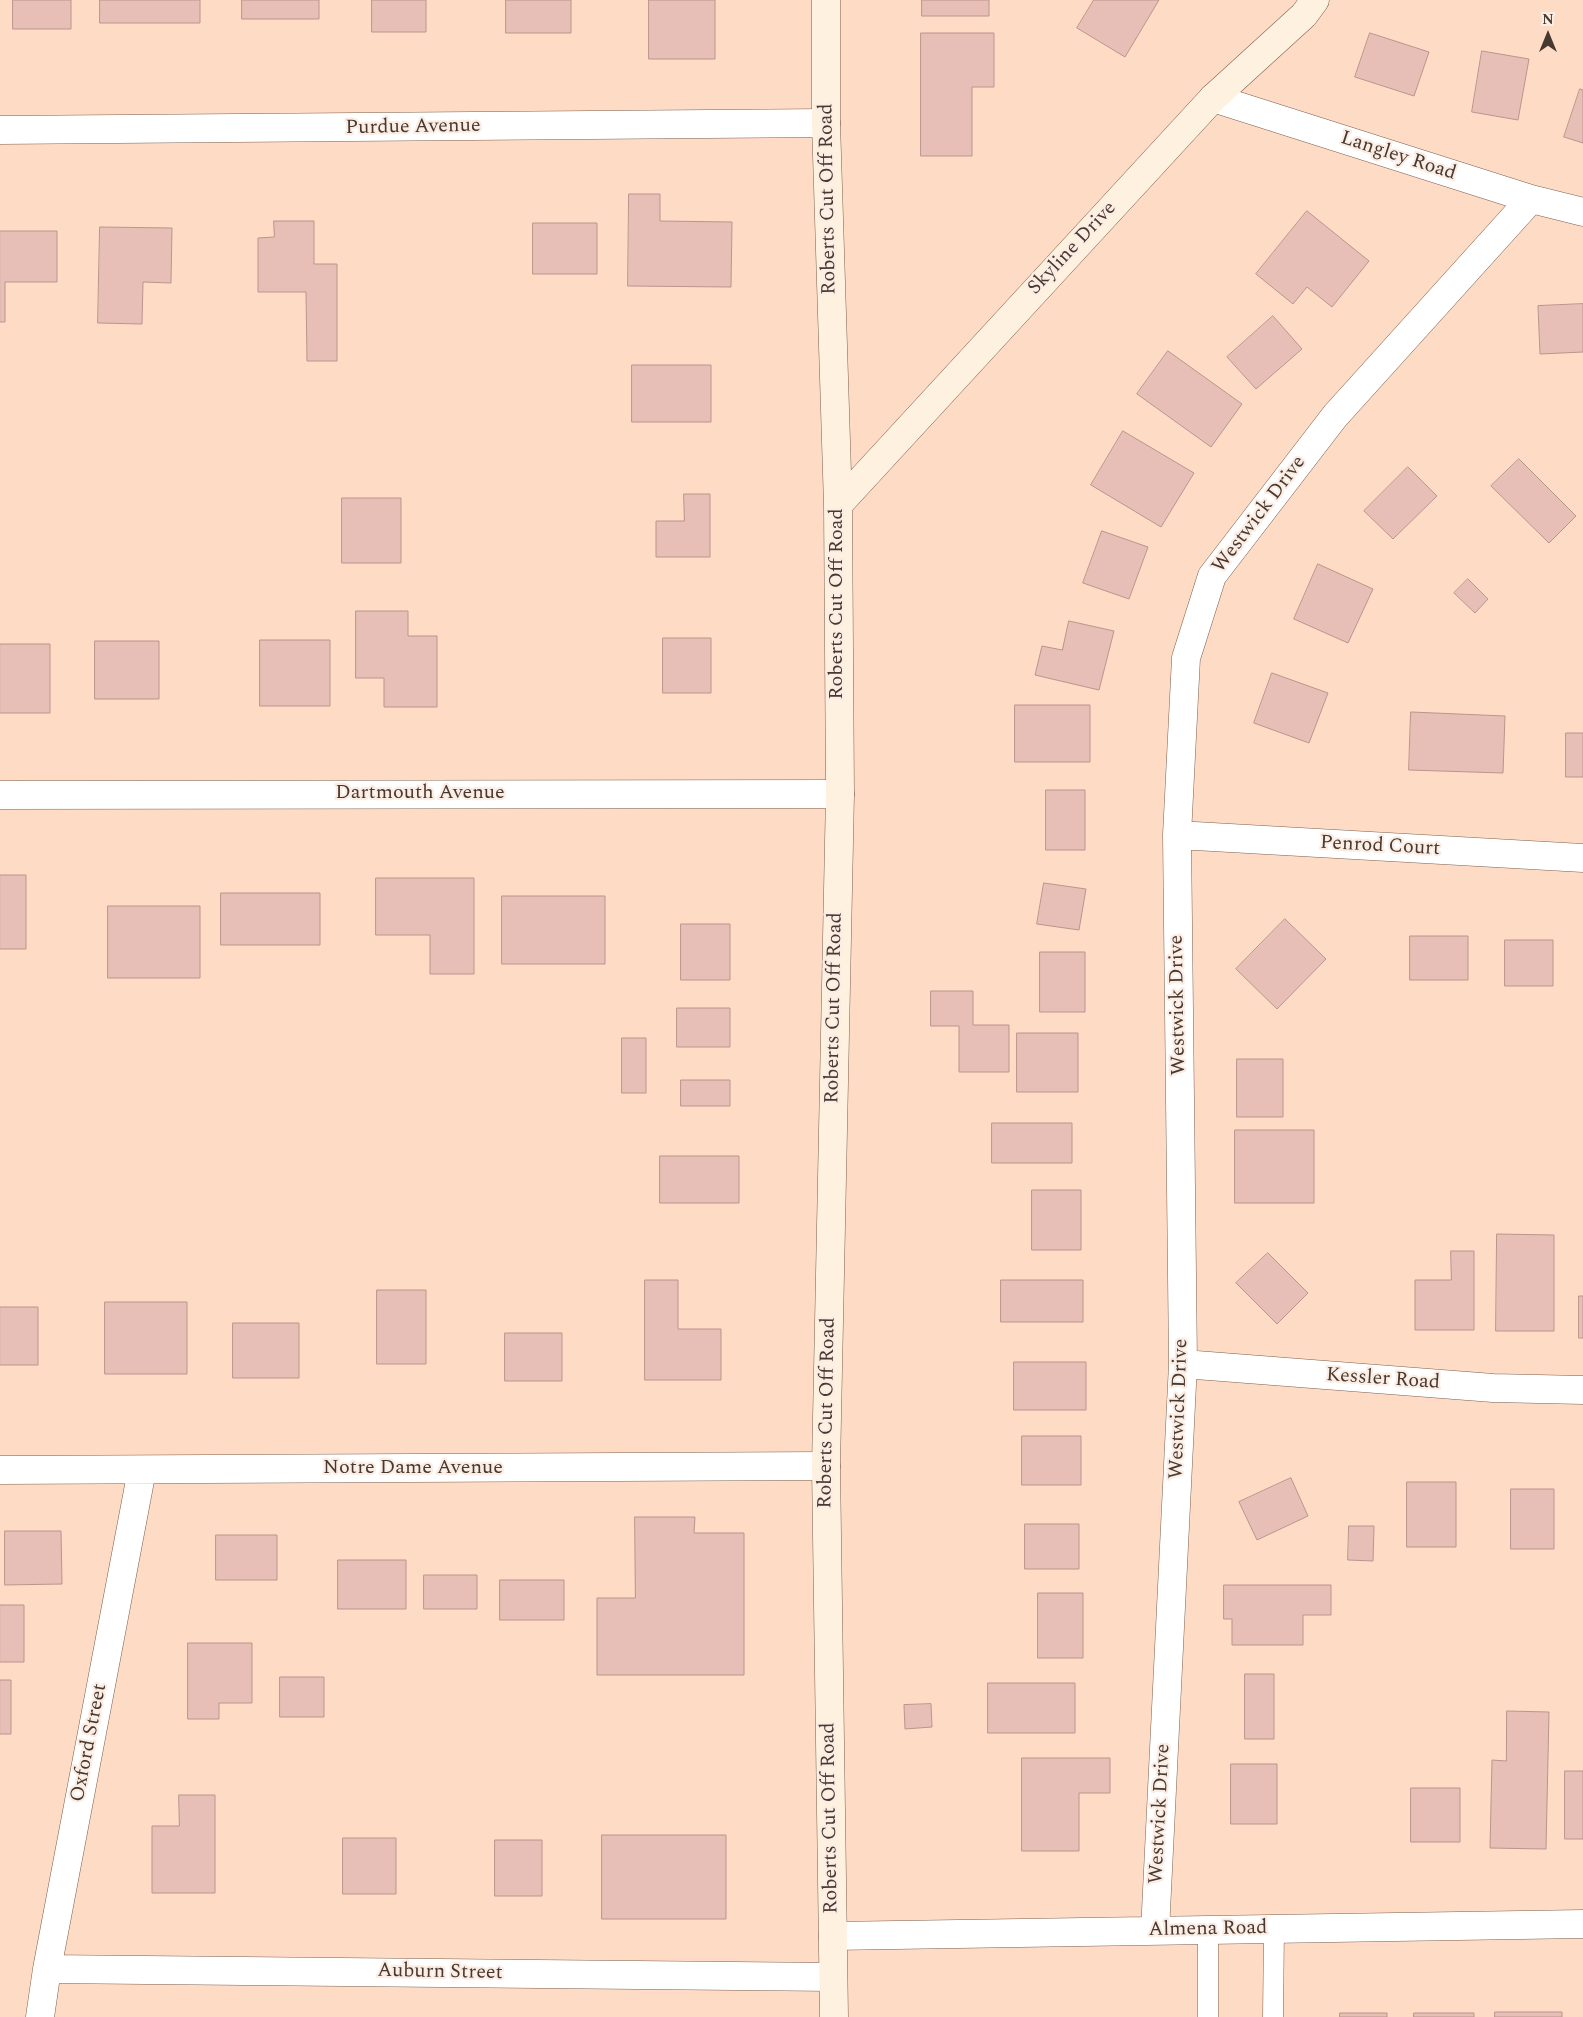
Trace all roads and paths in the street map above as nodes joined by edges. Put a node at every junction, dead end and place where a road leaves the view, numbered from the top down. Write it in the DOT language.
graph roads {
  1 [pos="826,0"];
  2 [pos="1315,0"];
  3 [pos="1213,98"];
  4 [pos="826,123"];
  5 [pos="0,130"];
  6 [pos="1532,199"];
  7 [pos="1583,212"];
  8 [pos="838,505"];
  9 [pos="0,794"];
  10 [pos="840,794"];
  11 [pos="1177,835"];
  12 [pos="1583,858"];
  13 [pos="1183,1364"];
  14 [pos="1583,1390"];
  15 [pos="826,1466"];
  16 [pos="0,1470"];
  17 [pos="142,1470"];
  18 [pos="1583,1924"];
  19 [pos="1274,1929"];
  20 [pos="1208,1930"];
  21 [pos="1155,1931"];
  22 [pos="833,1936"];
  23 [pos="47,1969"];
  24 [pos="833,1977"];
  25 [pos="40,2017"];
  26 [pos="834,2017"];
  27 [pos="1208,2017"];
  28 [pos="1273,2017"];
  1 -- 4 [label="street, Roberts Cut Off Road"];
  2 -- 3 [label="street, Skyline Drive"];
  3 -- 6 [label="street, Langley Road"];
  3 -- 8 [label="street, Skyline Drive"];
  4 -- 5 [label="street, Purdue Avenue"];
  4 -- 8 [label="street, Roberts Cut Off Road"];
  6 -- 7 [label="street, Langley Road"];
  6 -- 11 [label="street, Westwick Drive"];
  8 -- 10 [label="street, Roberts Cut Off Road"];
  9 -- 10 [label="street, Dartmouth Avenue"];
  10 -- 15 [label="street, Roberts Cut Off Road"];
  11 -- 12 [label="street, Penrod Court"];
  11 -- 13 [label="street, Westwick Drive"];
  13 -- 14 [label="street, Kessler Road"];
  13 -- 21 [label="street, Westwick Drive"];
  15 -- 17 [label="street, Notre Dame Avenue"];
  15 -- 22 [label="street, Roberts Cut Off Road"];
  16 -- 17 [label="street, Notre Dame Avenue"];
  17 -- 23 [label="street, Oxford Street"];
  18 -- 19 [label="street, Almena Road"];
  19 -- 20 [label="street, Almena Road"];
  19 -- 28 [label="lane"];
  20 -- 21 [label="street, Almena Road"];
  20 -- 27 [label="lane"];
  21 -- 22 [label="street, Almena Road"];
  22 -- 24 [label="street, Roberts Cut Off Road"];
  23 -- 24 [label="street, Auburn Street"];
  23 -- 25 [label="street, Oxford Street"];
  24 -- 26 [label="street, Roberts Cut Off Road"];
}
